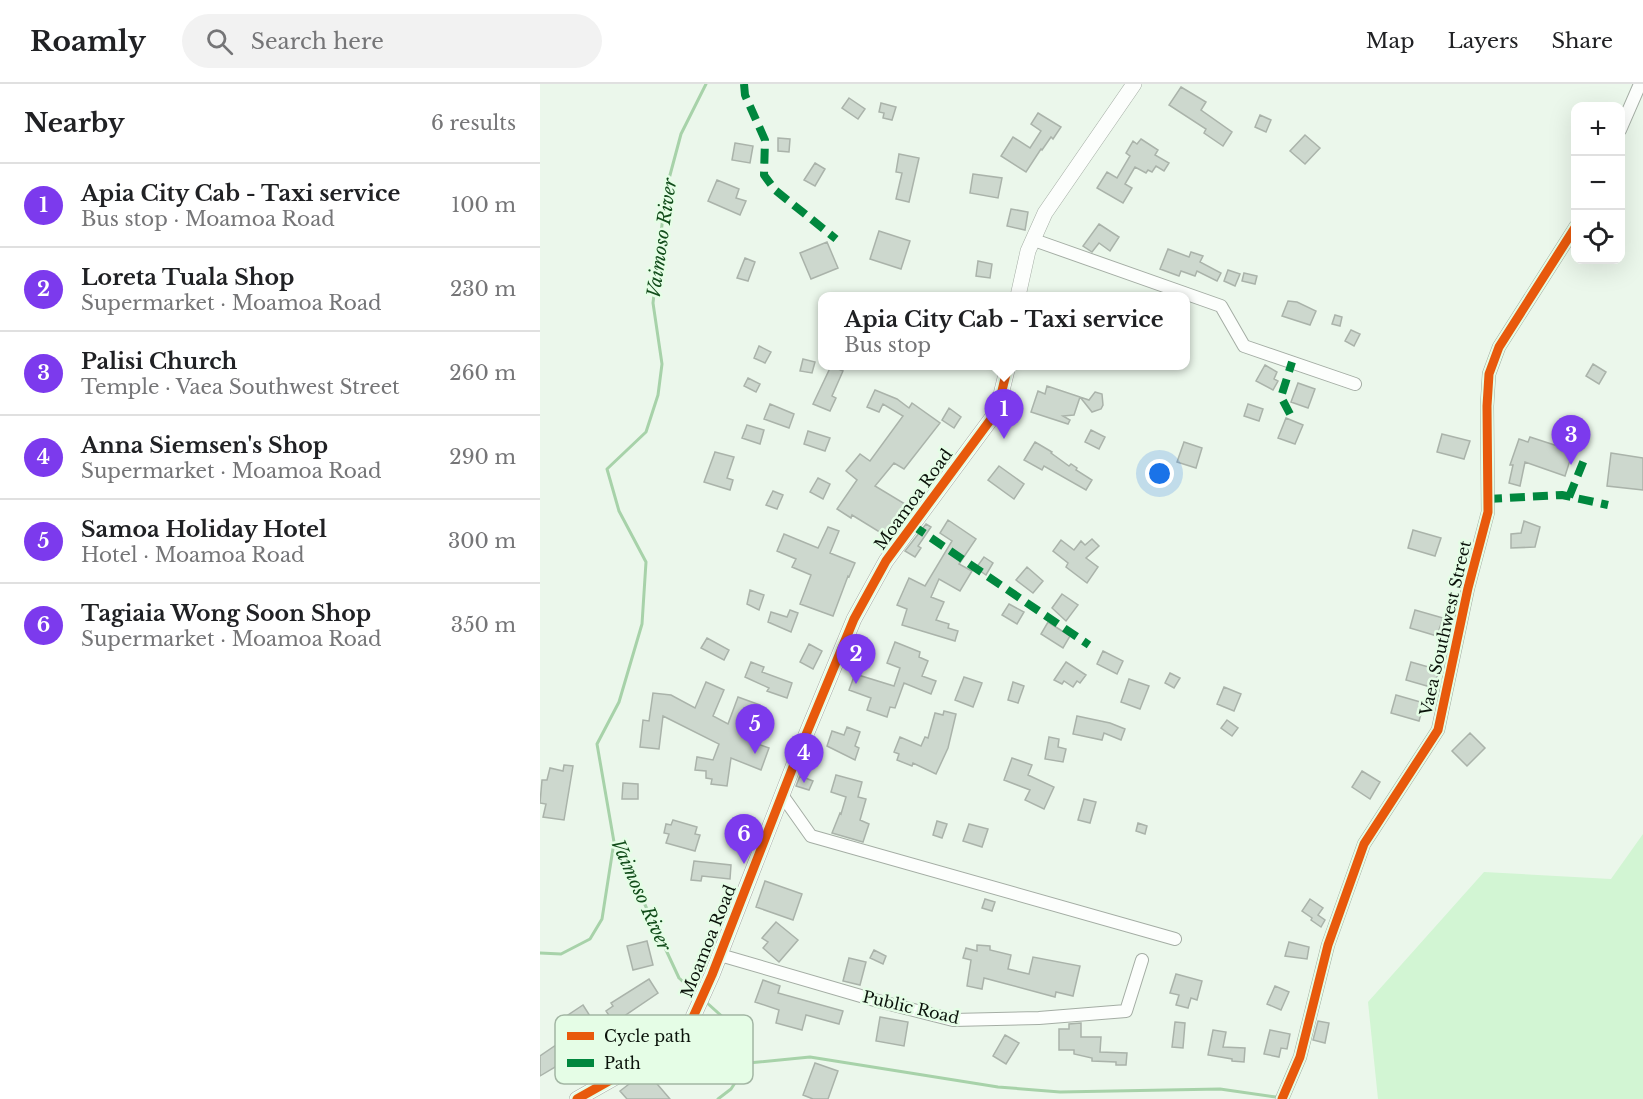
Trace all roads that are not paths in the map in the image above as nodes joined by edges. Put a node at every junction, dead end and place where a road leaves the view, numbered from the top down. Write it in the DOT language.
graph roads {
  1 [pos="1134,84"];
  2 [pos="1640,84"];
  3 [pos="1625,118"];
  4 [pos="1571,232"];
  5 [pos="1034,240"];
  6 [pos="1019,292"];
  7 [pos="1181,292"];
  8 [pos="1190,295"];
  9 [pos="1007,370"];
  10 [pos="1355,384"];
  11 [pos="782,795"];
  12 [pos="1175,939"];
  13 [pos="720,955"];
  14 [pos="1142,960"];
  15 [pos="694,1015"];
  16 [pos="604,1084"];
  17 [pos="577,1099"];
  18 [pos="1282,1099"];
  1 -- 5 [label="street"];
  2 -- 3 [label="street"];
  4 -- 18 [label="street, Vaea Southwest Street"];
  5 -- 6 [label="street"];
  5 -- 7 [label="street"];
  8 -- 10 [label="street"];
  9 -- 11 [label="street, Moamoa Road"];
  11 -- 12 [label="street"];
  11 -- 13 [label="street, Moamoa Road"];
  13 -- 14 [label="street, Public Road"];
  13 -- 15 [label="street, Moamoa Road"];
  16 -- 17 [label="street, Moamoa Road"];
}
